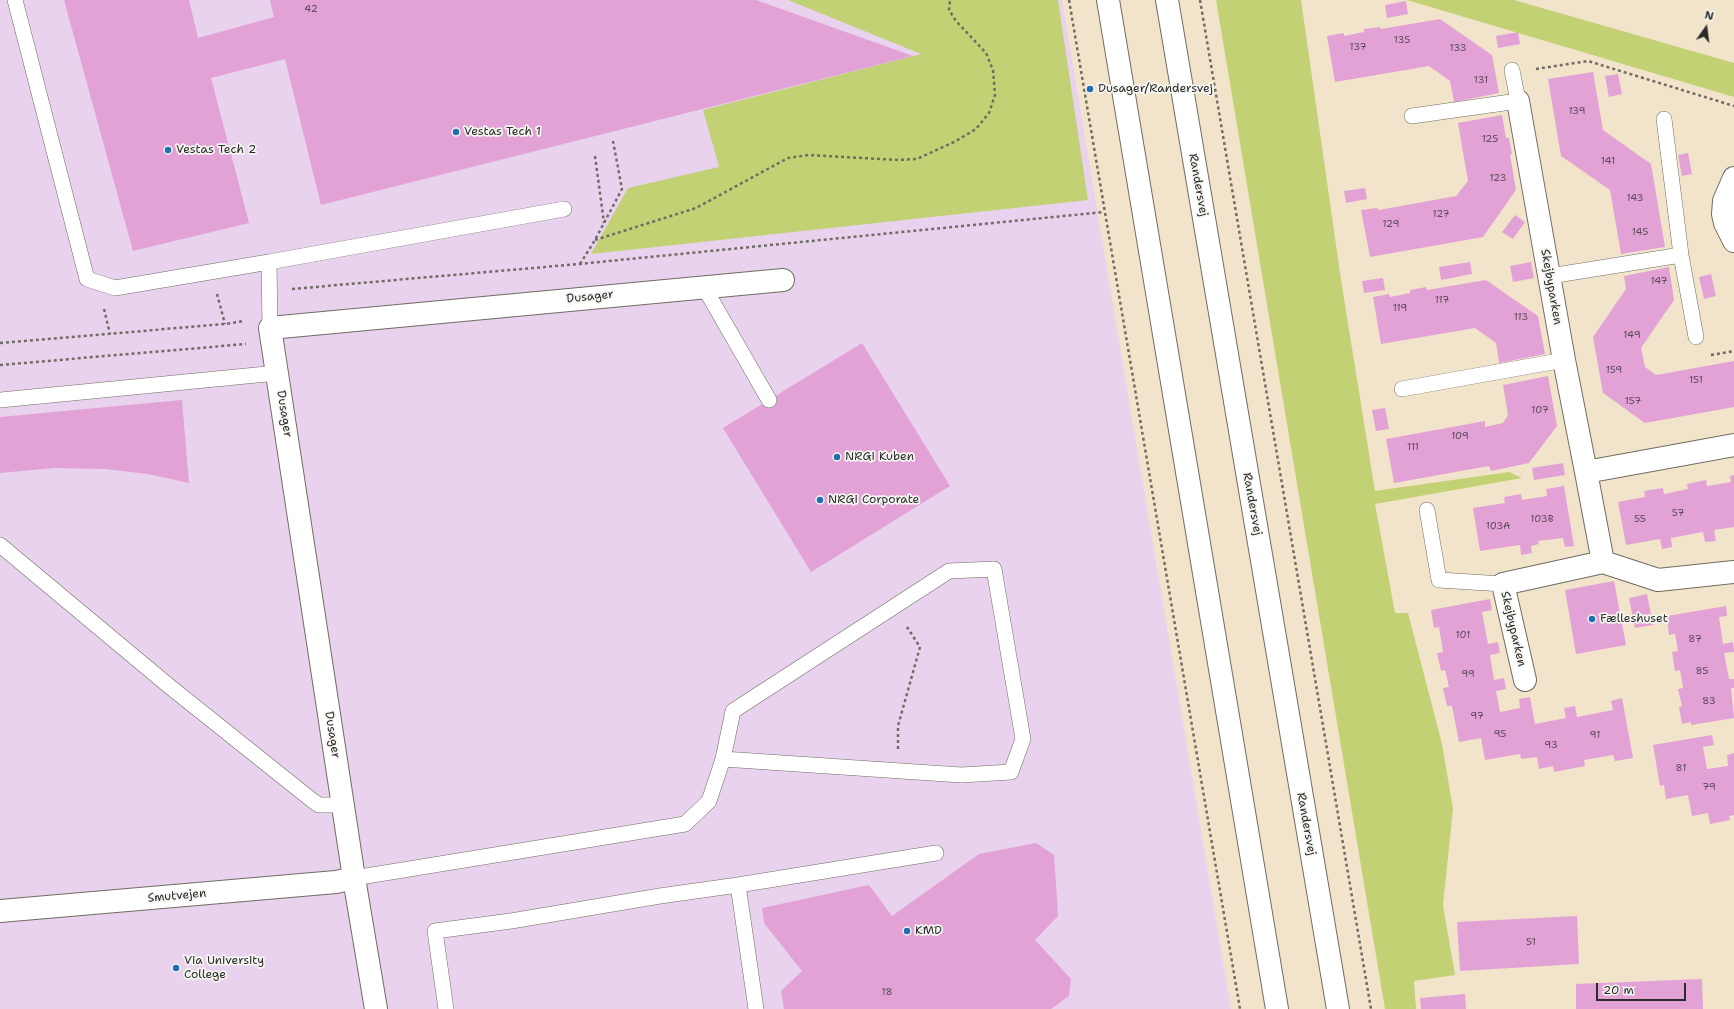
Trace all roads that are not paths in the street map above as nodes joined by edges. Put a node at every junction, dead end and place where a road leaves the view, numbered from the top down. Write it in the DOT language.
graph roads {
  1 [pos="15,0"];
  2 [pos="1108,0"];
  3 [pos="1167,0"];
  4 [pos="1512,71"];
  5 [pos="1518,102"];
  6 [pos="1412,116"];
  7 [pos="1664,119"];
  8 [pos="1734,178"];
  9 [pos="564,209"];
  10 [pos="1734,241"];
  11 [pos="1681,255"];
  12 [pos="269,262"];
  13 [pos="1550,276"];
  14 [pos="783,280"];
  15 [pos="704,287"];
  16 [pos="271,329"];
  17 [pos="1696,337"];
  18 [pos="1564,360"];
  19 [pos="277,373"];
  20 [pos="1402,390"];
  21 [pos="0,400"];
  22 [pos="769,400"];
  23 [pos="1734,445"];
  24 [pos="1586,472"];
  25 [pos="1427,510"];
  26 [pos="0,545"];
  27 [pos="1603,562"];
  28 [pos="1734,572"];
  29 [pos="1503,584"];
  30 [pos="1525,680"];
  31 [pos="723,759"];
  32 [pos="342,805"];
  33 [pos="936,853"];
  34 [pos="354,878"];
  35 [pos="738,885"];
  36 [pos="0,911"];
  37 [pos="376,1009"];
  38 [pos="446,1009"];
  39 [pos="756,1009"];
  40 [pos="1277,1009"];
  41 [pos="1338,1009"];
  1 -- 12 [label="lane"];
  2 -- 40 [label="street"];
  3 -- 41 [label="street, Randersvej"];
  4 -- 5 [label="lane"];
  5 -- 6 [label="lane"];
  5 -- 13 [label="street, Skejbyparken"];
  7 -- 11 [label="lane"];
  8 -- 10 [label="street"];
  9 -- 12 [label="lane"];
  11 -- 13 [label="lane"];
  11 -- 17 [label="lane"];
  12 -- 16 [label="lane"];
  13 -- 18 [label="street, Skejbyparken"];
  14 -- 15 [label="street, Dusager"];
  15 -- 16 [label="street, Dusager"];
  15 -- 22 [label="lane"];
  16 -- 19 [label="street, Dusager"];
  18 -- 20 [label="lane"];
  18 -- 24 [label="street, Skejbyparken"];
  19 -- 21 [label="lane"];
  19 -- 32 [label="street, Dusager"];
  23 -- 24 [label="street"];
  24 -- 27 [label="street, Skejbyparken"];
  25 -- 29 [label="lane"];
  26 -- 32 [label="lane"];
  27 -- 28 [label="street"];
  27 -- 29 [label="street, Skejbyparken"];
  29 -- 30 [label="street, Skejbyparken"];
  31 -- 31 [label="lane"];
  31 -- 34 [label="lane"];
  32 -- 34 [label="street, Dusager"];
  33 -- 35 [label="lane"];
  34 -- 36 [label="street, Smutvejen"];
  34 -- 37 [label="street, Dusager"];
  35 -- 38 [label="lane"];
  35 -- 39 [label="lane"];
}
